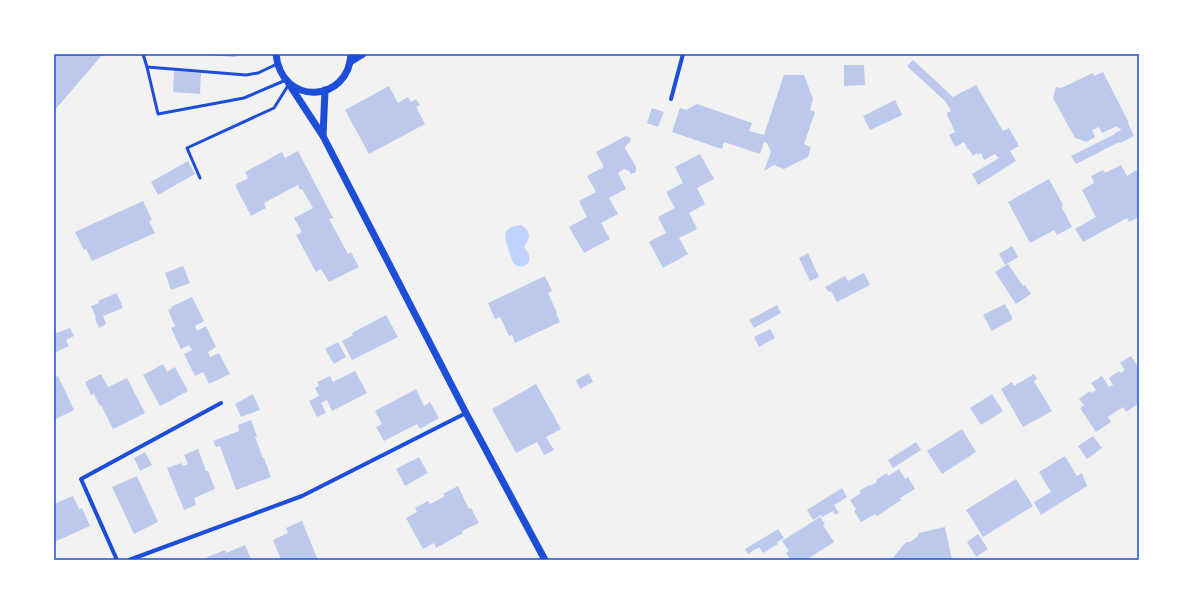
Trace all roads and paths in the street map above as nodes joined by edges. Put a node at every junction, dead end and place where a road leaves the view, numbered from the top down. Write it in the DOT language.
graph roads {
  1 [pos="143,54"];
  2 [pos="276,54"];
  3 [pos="351,54"];
  4 [pos="364,54"];
  5 [pos="683,54"];
  6 [pos="350,62"];
  7 [pos="277,64"];
  8 [pos="147,67"];
  9 [pos="288,82"];
  10 [pos="325,90"];
  11 [pos="671,99"];
  12 [pos="323,136"];
  13 [pos="200,178"];
  14 [pos="221,403"];
  15 [pos="466,413"];
  16 [pos="117,560"];
  17 [pos="129,560"];
  18 [pos="546,560"];
  1 -- 8 [label="lane"];
  2 -- 7 [label="street"];
  3 -- 6 [label="street"];
  4 -- 6 [label="street"];
  5 -- 11 [label="street"];
  6 -- 10 [label="street"];
  7 -- 8 [label="lane"];
  7 -- 9 [label="street"];
  8 -- 9 [label="lane"];
  9 -- 10 [label="street"];
  9 -- 12 [label="street"];
  9 -- 13 [label="lane"];
  10 -- 12 [label="street"];
  12 -- 15 [label="street"];
  14 -- 16 [label="street"];
  15 -- 17 [label="street"];
  15 -- 18 [label="street"];
}
